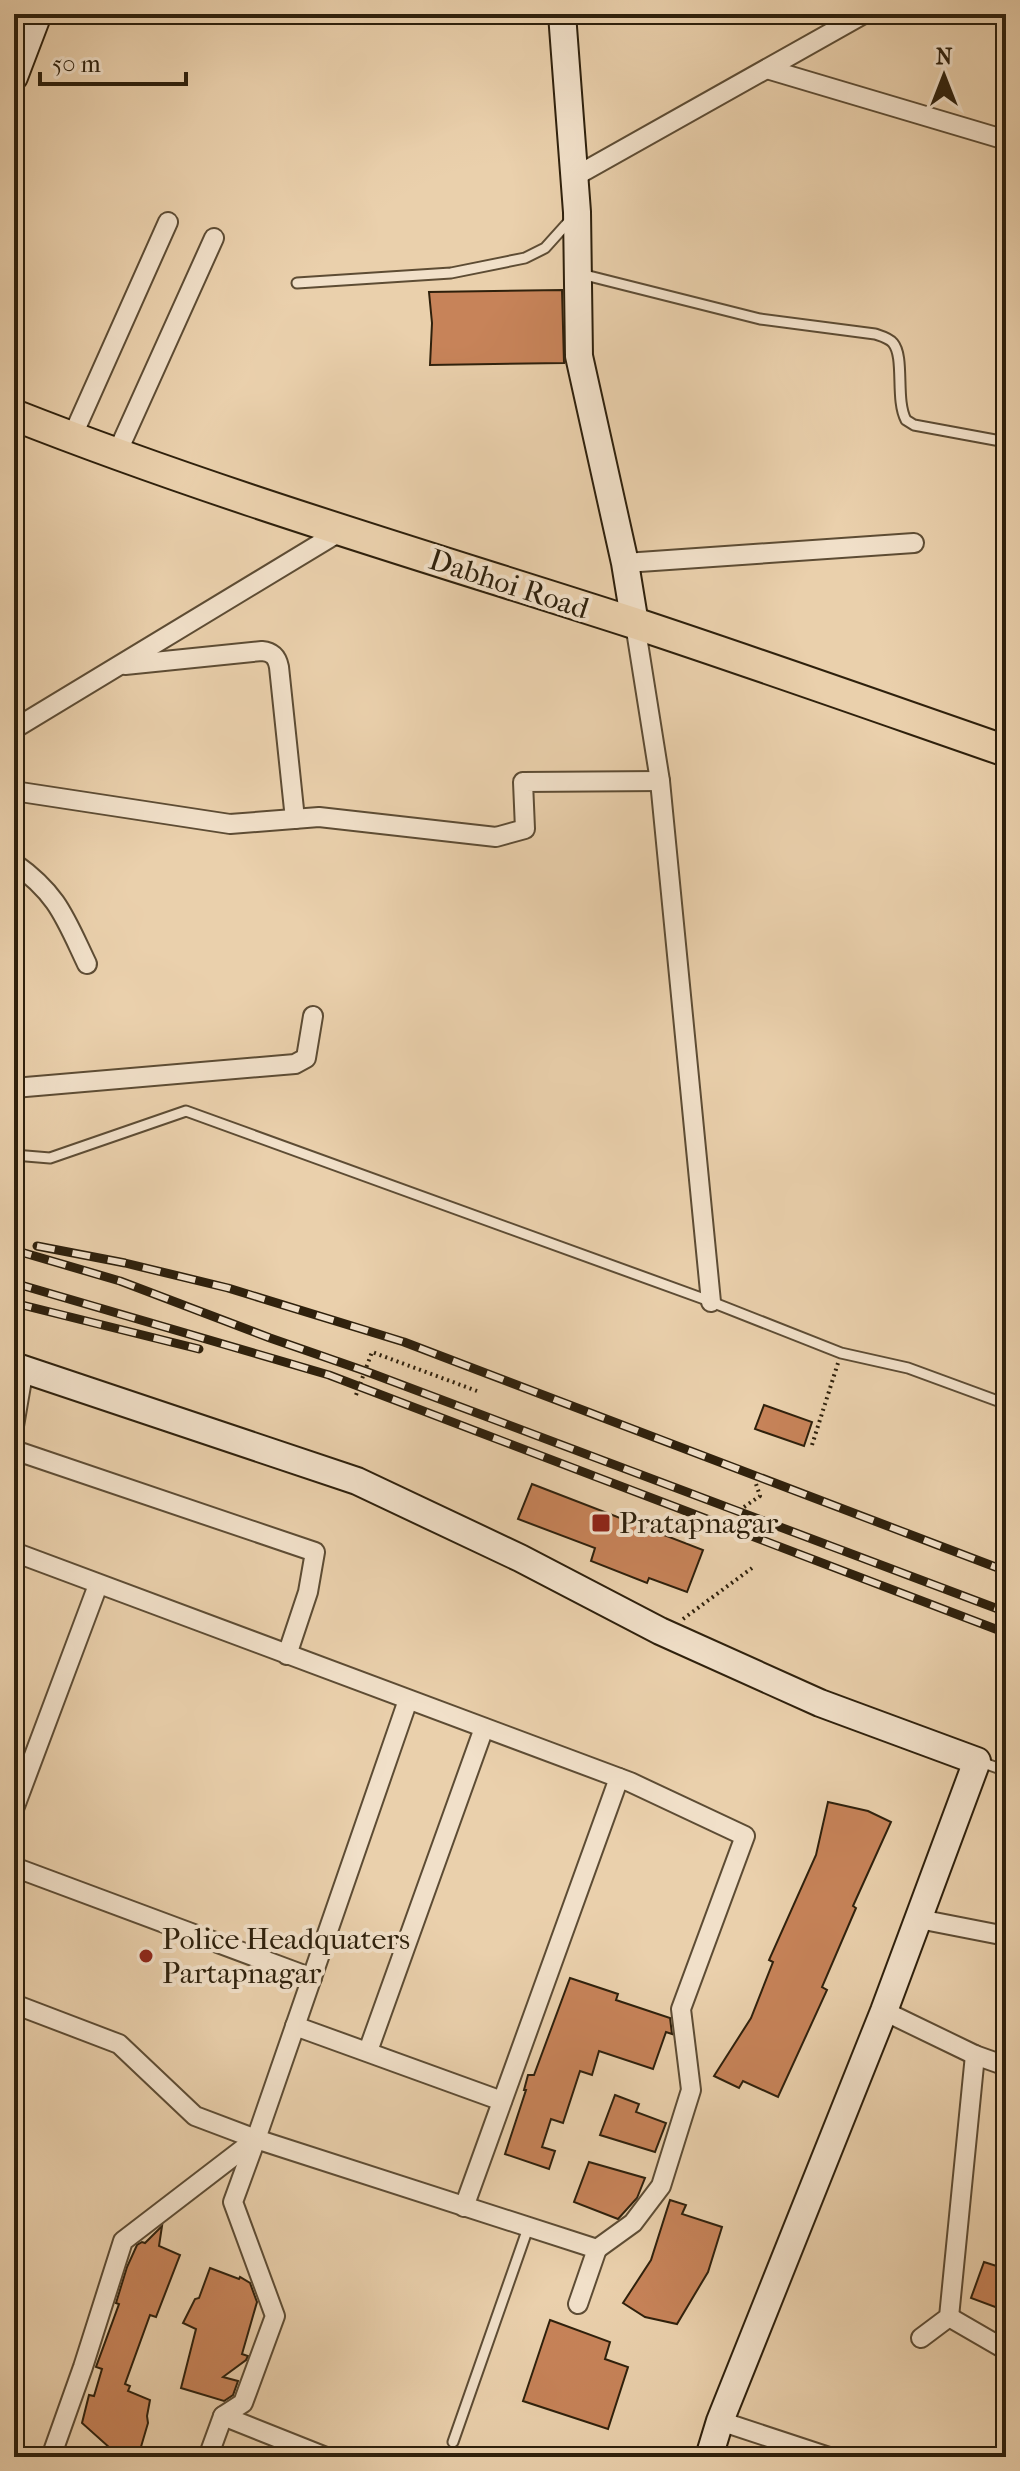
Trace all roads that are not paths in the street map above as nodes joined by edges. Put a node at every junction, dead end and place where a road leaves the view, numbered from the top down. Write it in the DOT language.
graph roads {
  1 [pos="38,14"];
  2 [pos="562,14"];
  3 [pos="864,14"];
  4 [pos="15,69"];
  5 [pos="767,69"];
  6 [pos="1006,140"];
  7 [pos="574,177"];
  8 [pos="577,212"];
  9 [pos="168,222"];
  10 [pos="214,238"];
  11 [pos="578,273"];
  12 [pos="297,283"];
  13 [pos="14,415"];
  14 [pos="72,437"];
  15 [pos="1006,442"];
  16 [pos="117,453"];
  17 [pos="341,531"];
  18 [pos="914,543"];
  19 [pos="625,563"];
  20 [pos="635,624"];
  21 [pos="119,666"];
  22 [pos="14,729"];
  23 [pos="1006,751"];
  24 [pos="660,781"];
  25 [pos="14,791"];
  26 [pos="295,819"];
  27 [pos="14,863"];
  28 [pos="87,964"];
  29 [pos="313,1016"];
  30 [pos="14,1088"];
  31 [pos="14,1155"];
  32 [pos="711,1302"];
  33 [pos="19,1367"];
  34 [pos="1006,1404"];
  35 [pos="14,1426"];
  36 [pos="14,1450"];
  37 [pos="14,1552"];
  38 [pos="98,1585"];
  39 [pos="287,1655"];
  40 [pos="408,1700"];
  41 [pos="484,1728"];
  42 [pos="977,1761"];
  43 [pos="1006,1771"];
  44 [pos="619,1778"];
  45 [pos="14,1809"];
  46 [pos="14,1867"];
  47 [pos="919,1919"];
  48 [pos="1006,1936"];
  49 [pos="312,1978"];
  50 [pos="14,2004"];
  51 [pos="884,2011"];
  52 [pos="295,2026"];
  53 [pos="368,2051"];
  54 [pos="975,2055"];
  55 [pos="1006,2066"];
  56 [pos="502,2101"];
  57 [pos="256,2139"];
  58 [pos="464,2207"];
  59 [pos="528,2228"];
  60 [pos="597,2249"];
  61 [pos="578,2304"];
  62 [pos="949,2317"];
  63 [pos="921,2338"];
  64 [pos="1006,2350"];
  65 [pos="223,2416"];
  66 [pos="720,2421"];
  67 [pos="453,2442"];
  68 [pos="305,2453"];
  69 [pos="51,2457"];
  70 [pos="208,2457"];
  71 [pos="326,2457"];
  72 [pos="709,2457"];
  73 [pos="829,2457"];
  1 -- 4 [label="street"];
  2 -- 7 [label="street"];
  3 -- 5 [label="street"];
  5 -- 6 [label="street"];
  5 -- 7 [label="street"];
  7 -- 8 [label="street"];
  8 -- 11 [label="street"];
  8 -- 12 [label="lane"];
  9 -- 14 [label="street"];
  10 -- 16 [label="street"];
  11 -- 15 [label="lane"];
  11 -- 19 [label="street"];
  13 -- 14 [label="main road, Dabhoi Road"];
  14 -- 16 [label="main road, Dabhoi Road"];
  16 -- 17 [label="main road, Dabhoi Road"];
  17 -- 20 [label="main road, Dabhoi Road"];
  17 -- 21 [label="street"];
  18 -- 19 [label="street"];
  19 -- 20 [label="street"];
  20 -- 23 [label="main road, Dabhoi Road"];
  20 -- 24 [label="street"];
  21 -- 22 [label="street"];
  21 -- 26 [label="street"];
  24 -- 26 [label="street"];
  24 -- 32 [label="street"];
  25 -- 26 [label="street"];
  27 -- 28 [label="street"];
  29 -- 30 [label="street"];
  31 -- 32 [label="lane"];
  32 -- 34 [label="lane"];
  33 -- 35 [label="street"];
  33 -- 42 [label="street"];
  36 -- 39 [label="street"];
  37 -- 38 [label="street"];
  38 -- 39 [label="street"];
  38 -- 45 [label="street"];
  39 -- 40 [label="street"];
  40 -- 41 [label="street"];
  40 -- 49 [label="street"];
  41 -- 44 [label="street"];
  41 -- 53 [label="street"];
  42 -- 43 [label="lane"];
  42 -- 47 [label="street"];
  44 -- 56 [label="street"];
  44 -- 60 [label="street"];
  46 -- 49 [label="street"];
  47 -- 48 [label="street"];
  47 -- 51 [label="street"];
  49 -- 52 [label="street"];
  50 -- 57 [label="street"];
  51 -- 54 [label="street"];
  51 -- 66 [label="street"];
  52 -- 53 [label="street"];
  52 -- 57 [label="street"];
  53 -- 56 [label="street"];
  54 -- 55 [label="street"];
  54 -- 62 [label="street"];
  56 -- 58 [label="street"];
  57 -- 58 [label="street"];
  57 -- 65 [label="street"];
  57 -- 69 [label="street"];
  58 -- 59 [label="street"];
  59 -- 60 [label="street"];
  59 -- 67 [label="lane"];
  60 -- 61 [label="street"];
  62 -- 63 [label="street"];
  62 -- 64 [label="street"];
  65 -- 68 [label="street"];
  65 -- 70 [label="street"];
  66 -- 72 [label="street"];
  66 -- 73 [label="street"];
  68 -- 71 [label="street"];
}
